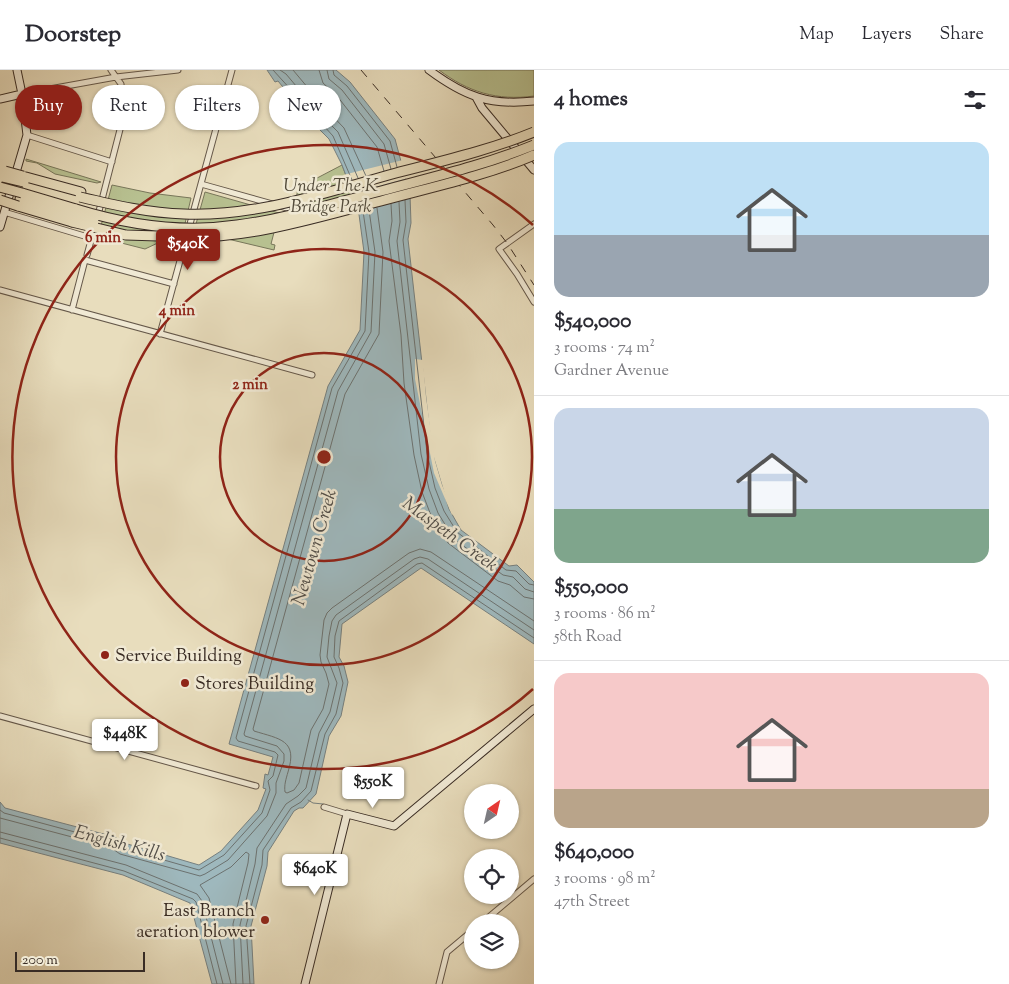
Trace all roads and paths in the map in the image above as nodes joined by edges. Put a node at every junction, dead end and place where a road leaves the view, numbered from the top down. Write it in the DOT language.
graph roads {
  1 [pos="17,70"];
  2 [pos="111,70"];
  3 [pos="178,70"];
  4 [pos="232,70"];
  5 [pos="429,70"];
  6 [pos="116,78"];
  7 [pos="20,85"];
  8 [pos="75,85"];
  9 [pos="15,95"];
  10 [pos="476,97"];
  11 [pos="0,98"];
  12 [pos="534,101"];
  13 [pos="26,130"];
  14 [pos="534,132"];
  15 [pos="27,135"];
  16 [pos="534,144"];
  17 [pos="534,155"];
  18 [pos="112,162"];
  19 [pos="534,170"];
  20 [pos="2,173"];
  21 [pos="201,184"];
  22 [pos="0,187"];
  23 [pos="0,192"];
  24 [pos="20,199"];
  25 [pos="0,200"];
  26 [pos="287,208"];
  27 [pos="2,212"];
  28 [pos="74,216"];
  29 [pos="534,224"];
  30 [pos="0,227"];
  31 [pos="187,234"];
  32 [pos="91,238"];
  33 [pos="207,239"];
  34 [pos="86,257"];
  35 [pos="174,284"];
  36 [pos="0,290"];
  37 [pos="534,302"];
  38 [pos="72,310"];
  39 [pos="160,334"];
  40 [pos="312,375"];
  41 [pos="534,709"];
  42 [pos="0,716"];
  43 [pos="256,786"];
  44 [pos="324,807"];
  45 [pos="347,814"];
  46 [pos="534,879"];
  47 [pos="492,914"];
  48 [pos="464,938"];
  49 [pos="305,984"];
  50 [pos="440,984"];
  1 -- 7 [label="main road"];
  2 -- 6 [label="street"];
  3 -- 6 [label="street"];
  4 -- 21 [label="street"];
  5 -- 10 [label="main road"];
  6 -- 8 [label="street"];
  6 -- 18 [label="street"];
  9 -- 11 [label="main road"];
  10 -- 12 [label="main road"];
  10 -- 19 [label="main road"];
  13 -- 15 [label="main road"];
  14 -- 20 [label="highway, bridge"];
  15 -- 18 [label="street"];
  15 -- 27 [label="main road"];
  16 -- 28 [label="highway, bridge"];
  17 -- 28 [label="highway, bridge"];
  18 -- 32 [label="street"];
  21 -- 26 [label="street"];
  21 -- 31 [label="street"];
  22 -- 24 [label="highway, bridge"];
  23 -- 24 [label="highway"];
  24 -- 25 [label="highway, bridge"];
  24 -- 28 [label="highway"];
  27 -- 30 [label="main road"];
  27 -- 32 [label="street"];
  29 -- 37 [label="street"];
  31 -- 33 [label="street"];
  31 -- 35 [label="street"];
  32 -- 34 [label="street"];
  34 -- 35 [label="street"];
  34 -- 38 [label="street"];
  35 -- 39 [label="street"];
  36 -- 38 [label="street"];
  38 -- 39 [label="street"];
  39 -- 40 [label="street"];
  41 -- 45 [label="main road"];
  42 -- 43 [label="street"];
  44 -- 45 [label="street"];
  45 -- 49 [label="main road"];
  46 -- 47 [label="street"];
  48 -- 50 [label="street"];
}
